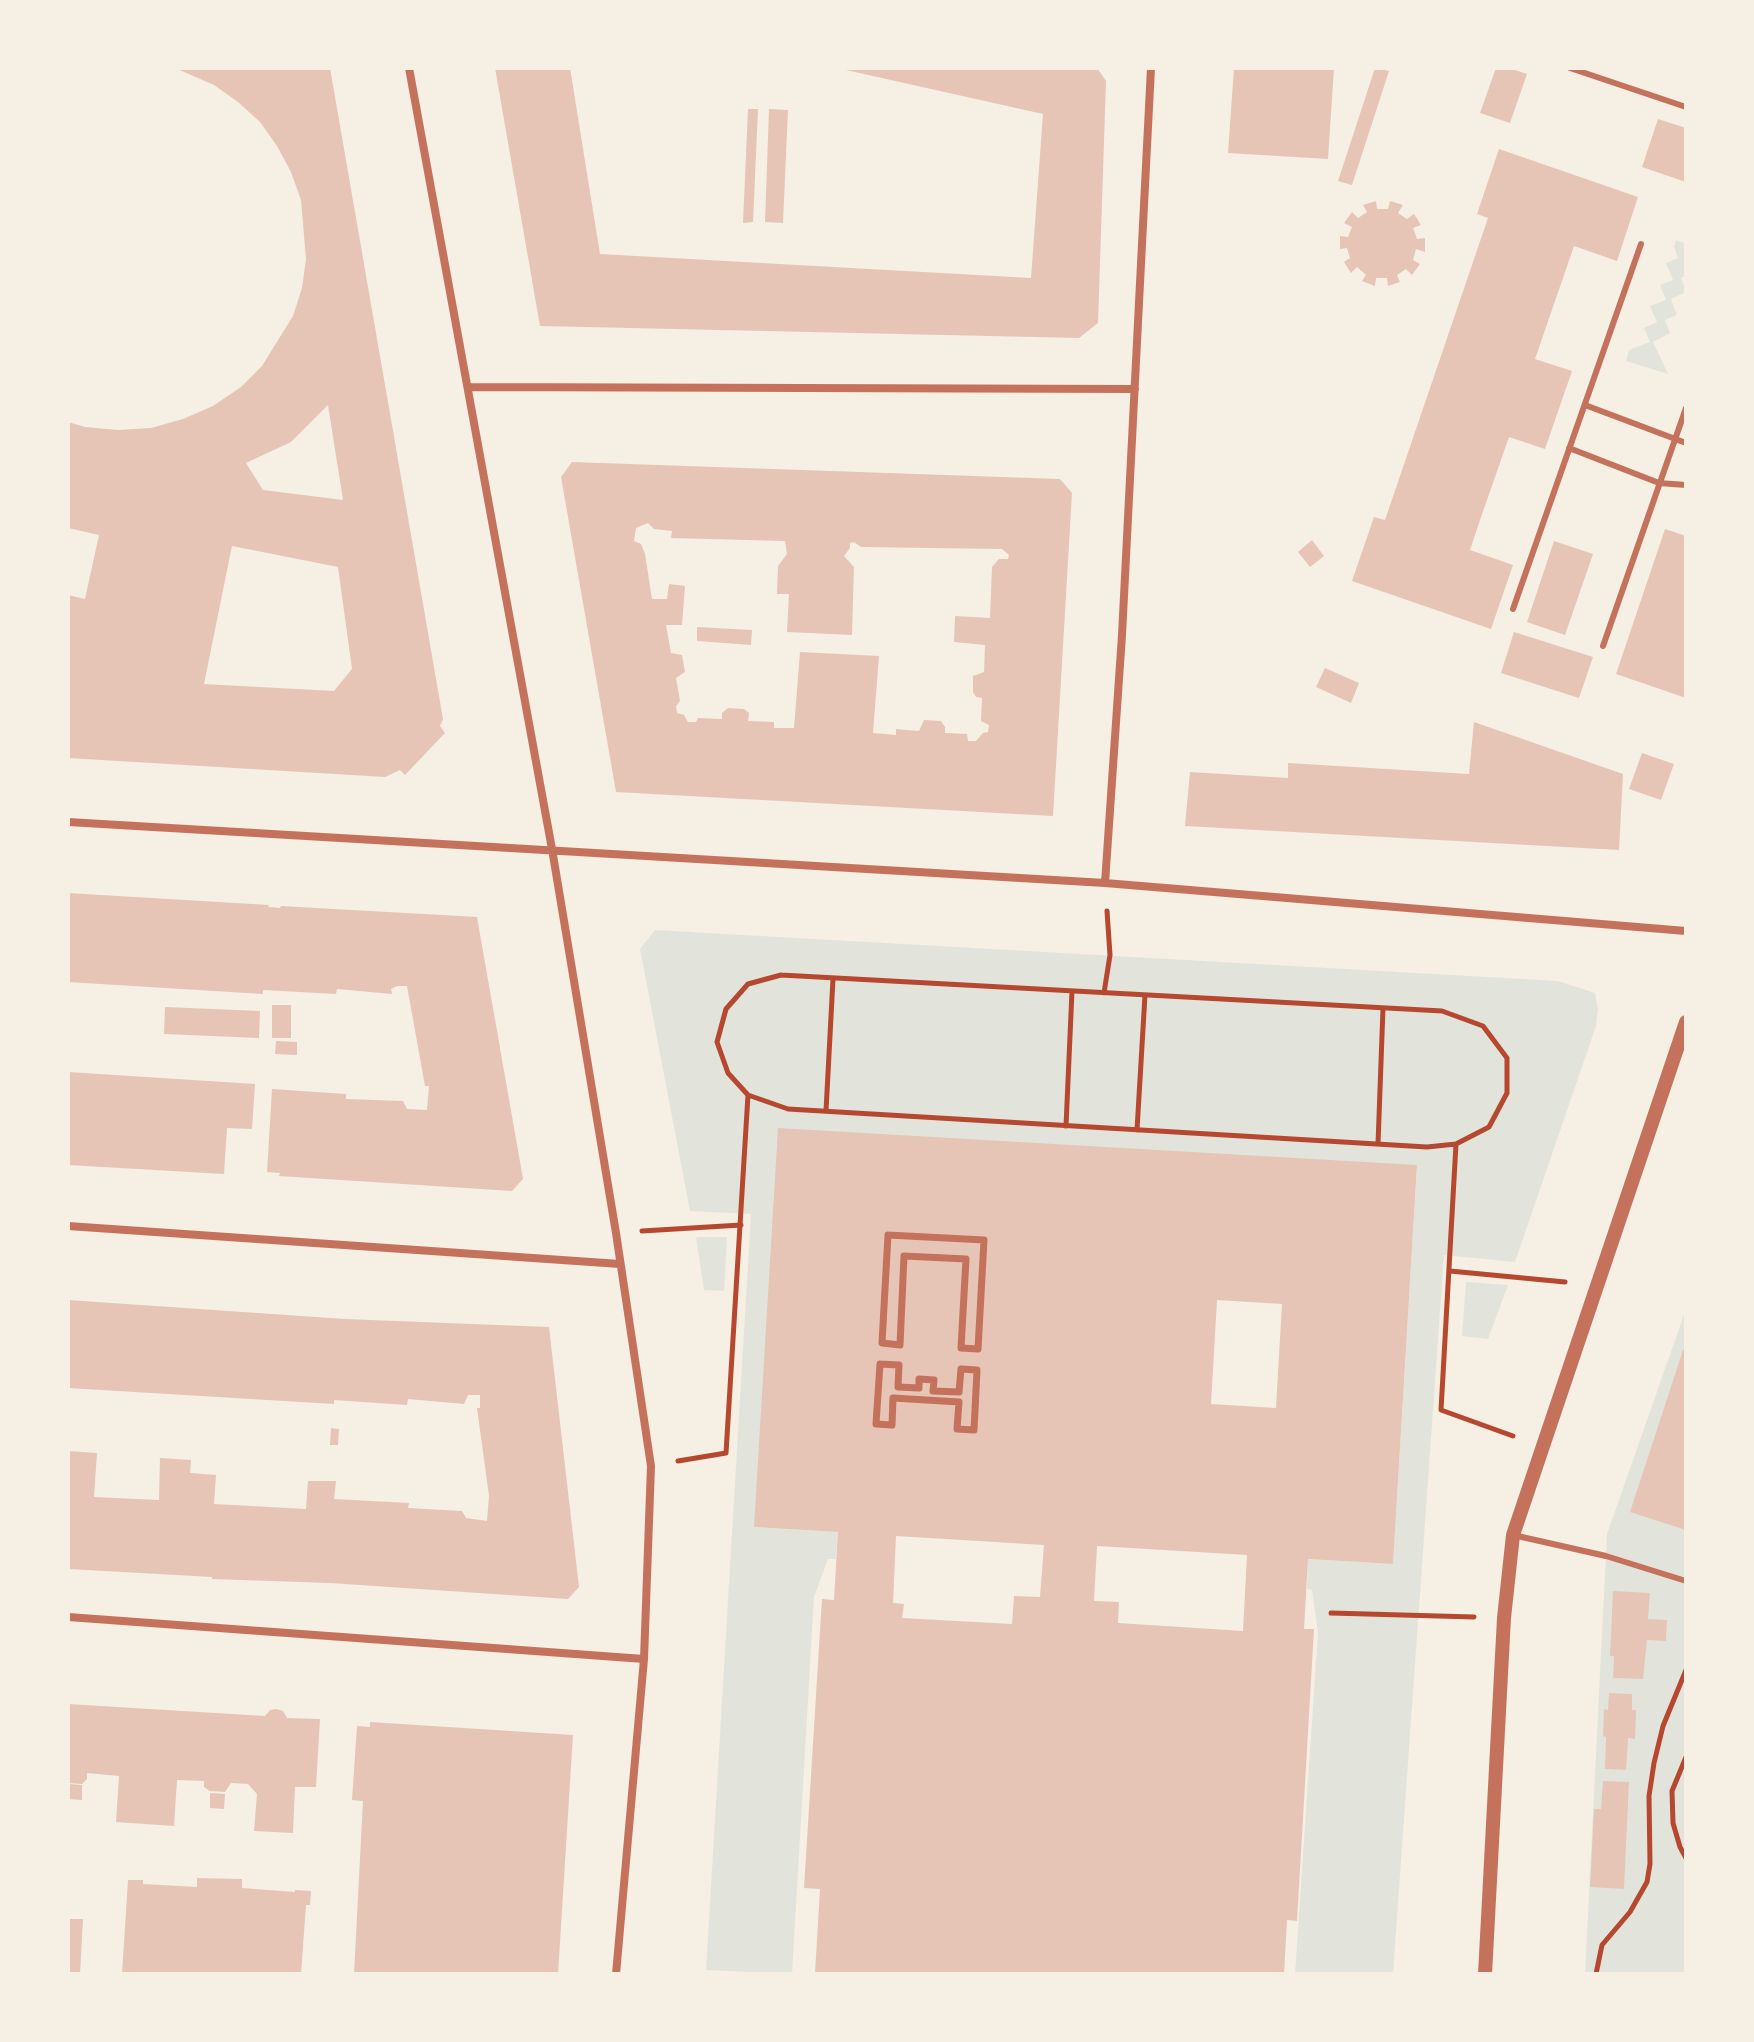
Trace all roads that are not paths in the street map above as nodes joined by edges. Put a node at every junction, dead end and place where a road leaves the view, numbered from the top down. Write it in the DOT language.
graph roads {
  1 [pos="409,68"];
  2 [pos="1151,68"];
  3 [pos="1570,68"];
  4 [pos="1686,107"];
  5 [pos="1641,244"];
  6 [pos="468,387"];
  7 [pos="1135,389"];
  8 [pos="1585,405"];
  9 [pos="1686,408"];
  10 [pos="1676,437"];
  11 [pos="1686,443"];
  12 [pos="1569,448"];
  13 [pos="1659,483"];
  14 [pos="1686,485"];
  15 [pos="1513,609"];
  16 [pos="1603,646"];
  17 [pos="68,822"];
  18 [pos="552,849"];
  19 [pos="1105,883"];
  20 [pos="1686,931"];
  21 [pos="1686,1022"];
  22 [pos="68,1226"];
  23 [pos="620,1264"];
  24 [pos="961,1348"];
  25 [pos="977,1370"];
  26 [pos="1513,1535"];
  27 [pos="1686,1581"];
  28 [pos="68,1617"];
  29 [pos="644,1659"];
  30 [pos="616,1974"];
  31 [pos="1485,1974"];
  1 -- 6 [label="street"];
  2 -- 7 [label="street"];
  3 -- 4 [label="lane"];
  5 -- 8 [label="lane"];
  6 -- 7 [label="street"];
  6 -- 18 [label="street"];
  7 -- 19 [label="street"];
  8 -- 10 [label="lane"];
  8 -- 12 [label="lane"];
  9 -- 10 [label="lane"];
  10 -- 11 [label="lane"];
  10 -- 13 [label="lane"];
  12 -- 13 [label="lane"];
  12 -- 15 [label="lane"];
  13 -- 14 [label="lane"];
  13 -- 16 [label="lane"];
  17 -- 18 [label="street"];
  18 -- 19 [label="street"];
  18 -- 23 [label="street"];
  19 -- 20 [label="street"];
  21 -- 26 [label="street"];
  22 -- 23 [label="street"];
  23 -- 29 [label="street"];
  24 -- 24 [label="street"];
  25 -- 25 [label="street"];
  26 -- 27 [label="lane"];
  26 -- 31 [label="street"];
  28 -- 29 [label="street"];
  29 -- 30 [label="street"];
}
